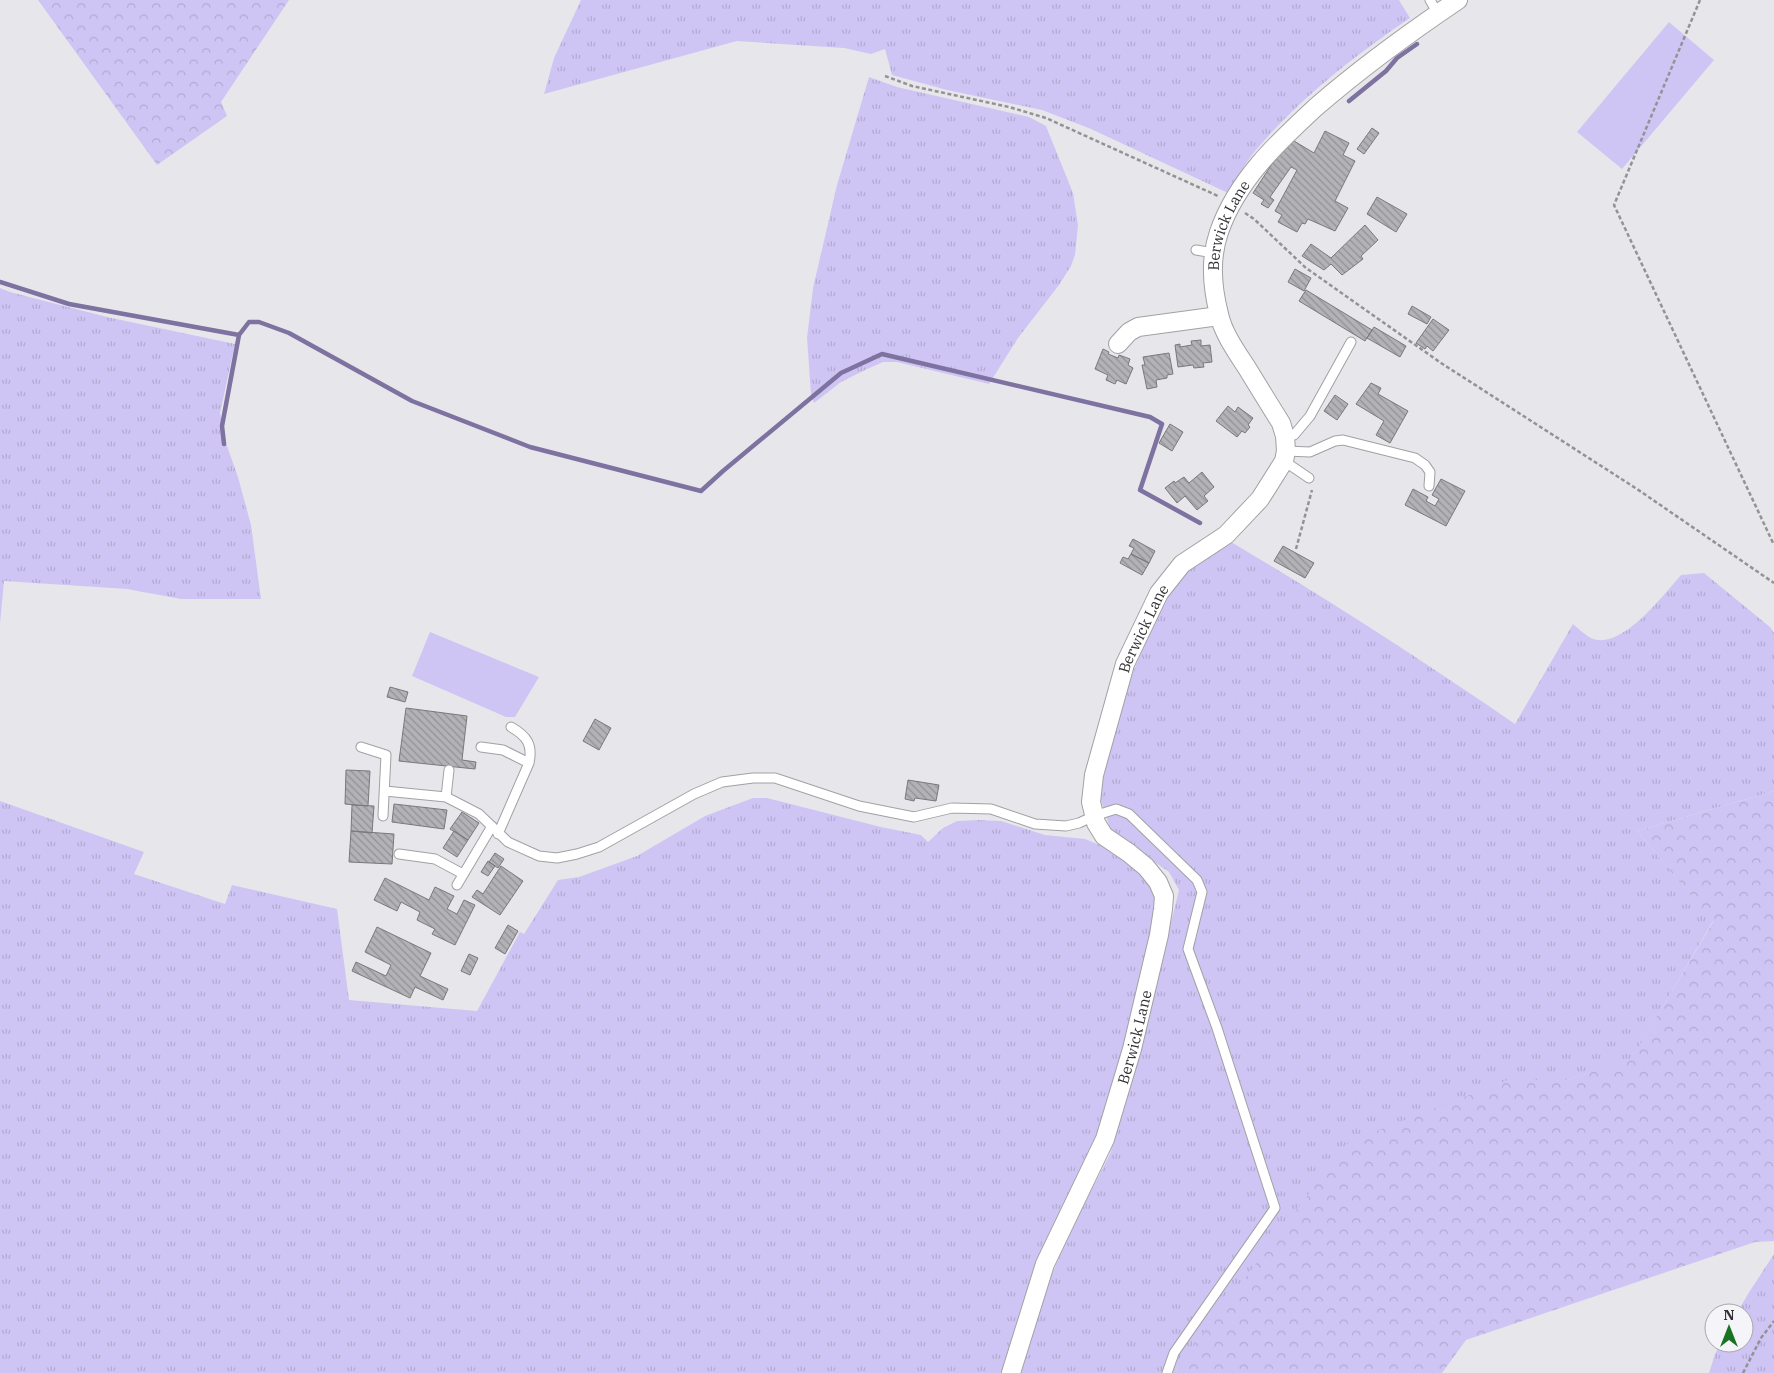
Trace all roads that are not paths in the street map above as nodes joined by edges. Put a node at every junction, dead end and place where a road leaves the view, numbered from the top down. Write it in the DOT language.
graph roads {
  1 [pos="1458,0"];
  2 [pos="1434,7"];
  3 [pos="1196,250"];
  4 [pos="1214,253"];
  5 [pos="1219,316"];
  6 [pos="1351,342"];
  7 [pos="1118,344"];
  8 [pos="1285,449"];
  9 [pos="1310,478"];
  10 [pos="1429,486"];
  11 [pos="511,727"];
  12 [pos="361,747"];
  13 [pos="481,747"];
  14 [pos="529,763"];
  15 [pos="449,770"];
  16 [pos="385,791"];
  17 [pos="446,797"];
  18 [pos="383,816"];
  19 [pos="1094,816"];
  20 [pos="495,830"];
  21 [pos="399,854"];
  22 [pos="463,874"];
  23 [pos="457,885"];
  24 [pos="1011,1373"];
  25 [pos="1167,1373"];
  1 -- 2 [label="street, Berwick Lane"];
  2 -- 4 [label="street, Berwick Lane"];
  3 -- 4 [label="lane"];
  4 -- 5 [label="street, Berwick Lane"];
  5 -- 7 [label="street"];
  5 -- 8 [label="street, Berwick Lane"];
  6 -- 8 [label="lane"];
  8 -- 9 [label="lane"];
  8 -- 10 [label="lane"];
  8 -- 19 [label="street, Berwick Lane"];
  11 -- 14 [label="lane"];
  12 -- 16 [label="lane"];
  13 -- 14 [label="lane"];
  14 -- 20 [label="lane"];
  15 -- 17 [label="lane"];
  16 -- 17 [label="lane"];
  16 -- 18 [label="lane"];
  17 -- 20 [label="lane"];
  19 -- 20 [label="lane"];
  19 -- 24 [label="street, Berwick Lane"];
  19 -- 25 [label="lane"];
  20 -- 22 [label="lane"];
  21 -- 22 [label="lane"];
  22 -- 23 [label="lane"];
}
